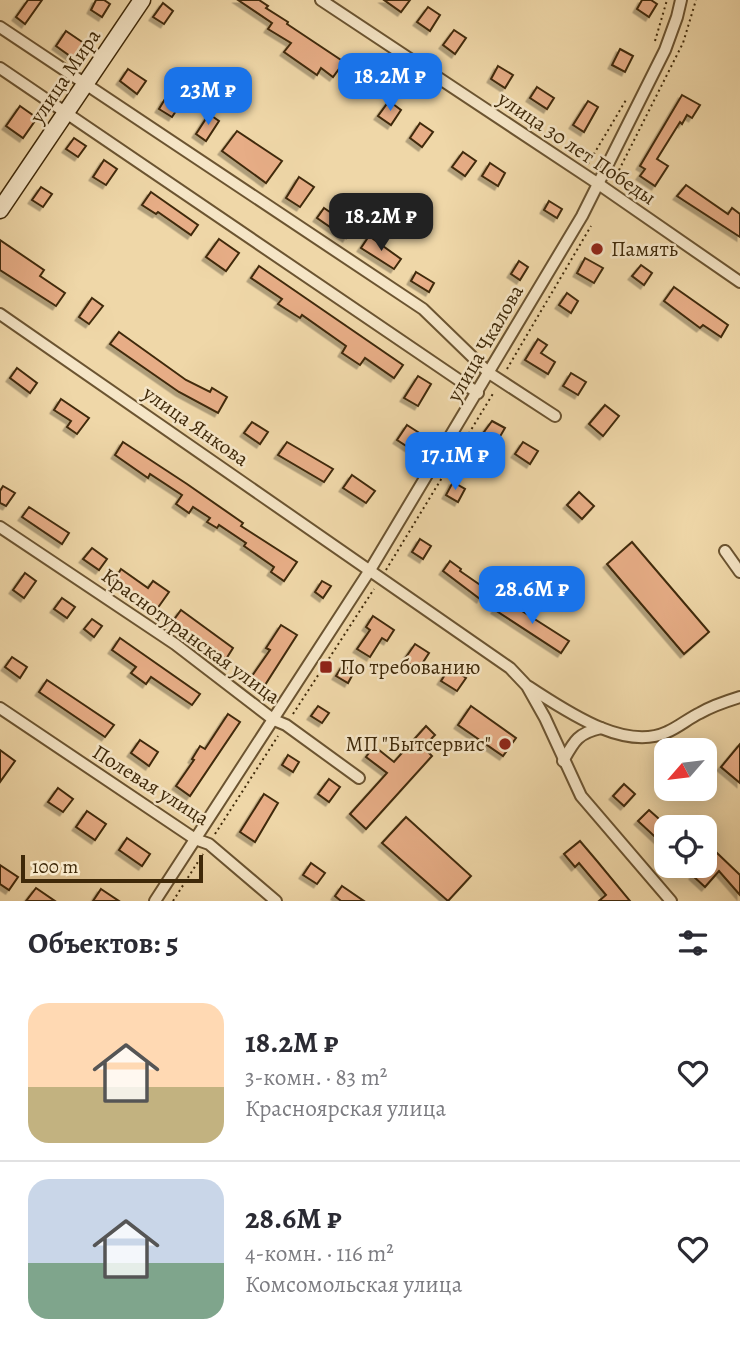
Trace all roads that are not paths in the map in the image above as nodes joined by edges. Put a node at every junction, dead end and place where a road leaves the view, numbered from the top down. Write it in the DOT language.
graph roads {
  1 [pos="142,0"];
  2 [pos="321,0"];
  3 [pos="681,0"];
  4 [pos="0,27"];
  5 [pos="0,68"];
  6 [pos="85,83"];
  7 [pos="66,113"];
  8 [pos="597,183"];
  9 [pos="0,210"];
  10 [pos="740,282"];
  11 [pos="0,314"];
  12 [pos="489,373"];
  13 [pos="478,393"];
  14 [pos="555,416"];
  15 [pos="0,527"];
  16 [pos="725,551"];
  17 [pos="370,570"];
  18 [pos="740,572"];
  19 [pos="527,686"];
  20 [pos="740,697"];
  21 [pos="0,708"];
  22 [pos="274,720"];
  23 [pos="601,728"];
  24 [pos="563,761"];
  25 [pos="359,778"];
  26 [pos="195,839"];
  27 [pos="155,901"];
  28 [pos="276,901"];
  29 [pos="671,901"];
  1 -- 6 [label="main road, улица Мира"];
  2 -- 8 [label="street, улица 30 лет Победы"];
  3 -- 8 [label="street, улица Чкалова"];
  4 -- 6 [label="street"];
  5 -- 7 [label="street"];
  6 -- 7 [label="main road, улица Мира"];
  6 -- 12 [label="street"];
  7 -- 9 [label="main road, улица Мира"];
  7 -- 13 [label="street"];
  8 -- 10 [label="street, улица 30 лет Победы"];
  8 -- 12 [label="street, улица Чкалова"];
  11 -- 17 [label="street, улица Янкова"];
  12 -- 13 [label="street, улица Чкалова"];
  12 -- 14 [label="street"];
  13 -- 17 [label="street, улица Чкалова"];
  15 -- 22 [label="street, Краснотуранская улица"];
  16 -- 18 [label="street"];
  17 -- 19 [label="street, улица Янкова"];
  17 -- 22 [label="street, улица Чкалова"];
  19 -- 23 [label="street"];
  19 -- 24 [label="street"];
  20 -- 23 [label="street"];
  21 -- 26 [label="street, Полевая улица"];
  22 -- 25 [label="street, Краснотуранская улица"];
  22 -- 26 [label="street, улица Чкалова"];
  23 -- 24 [label="street"];
  24 -- 29 [label="street"];
  26 -- 27 [label="street, улица Чкалова"];
  26 -- 28 [label="street, Полевая улица"];
}
